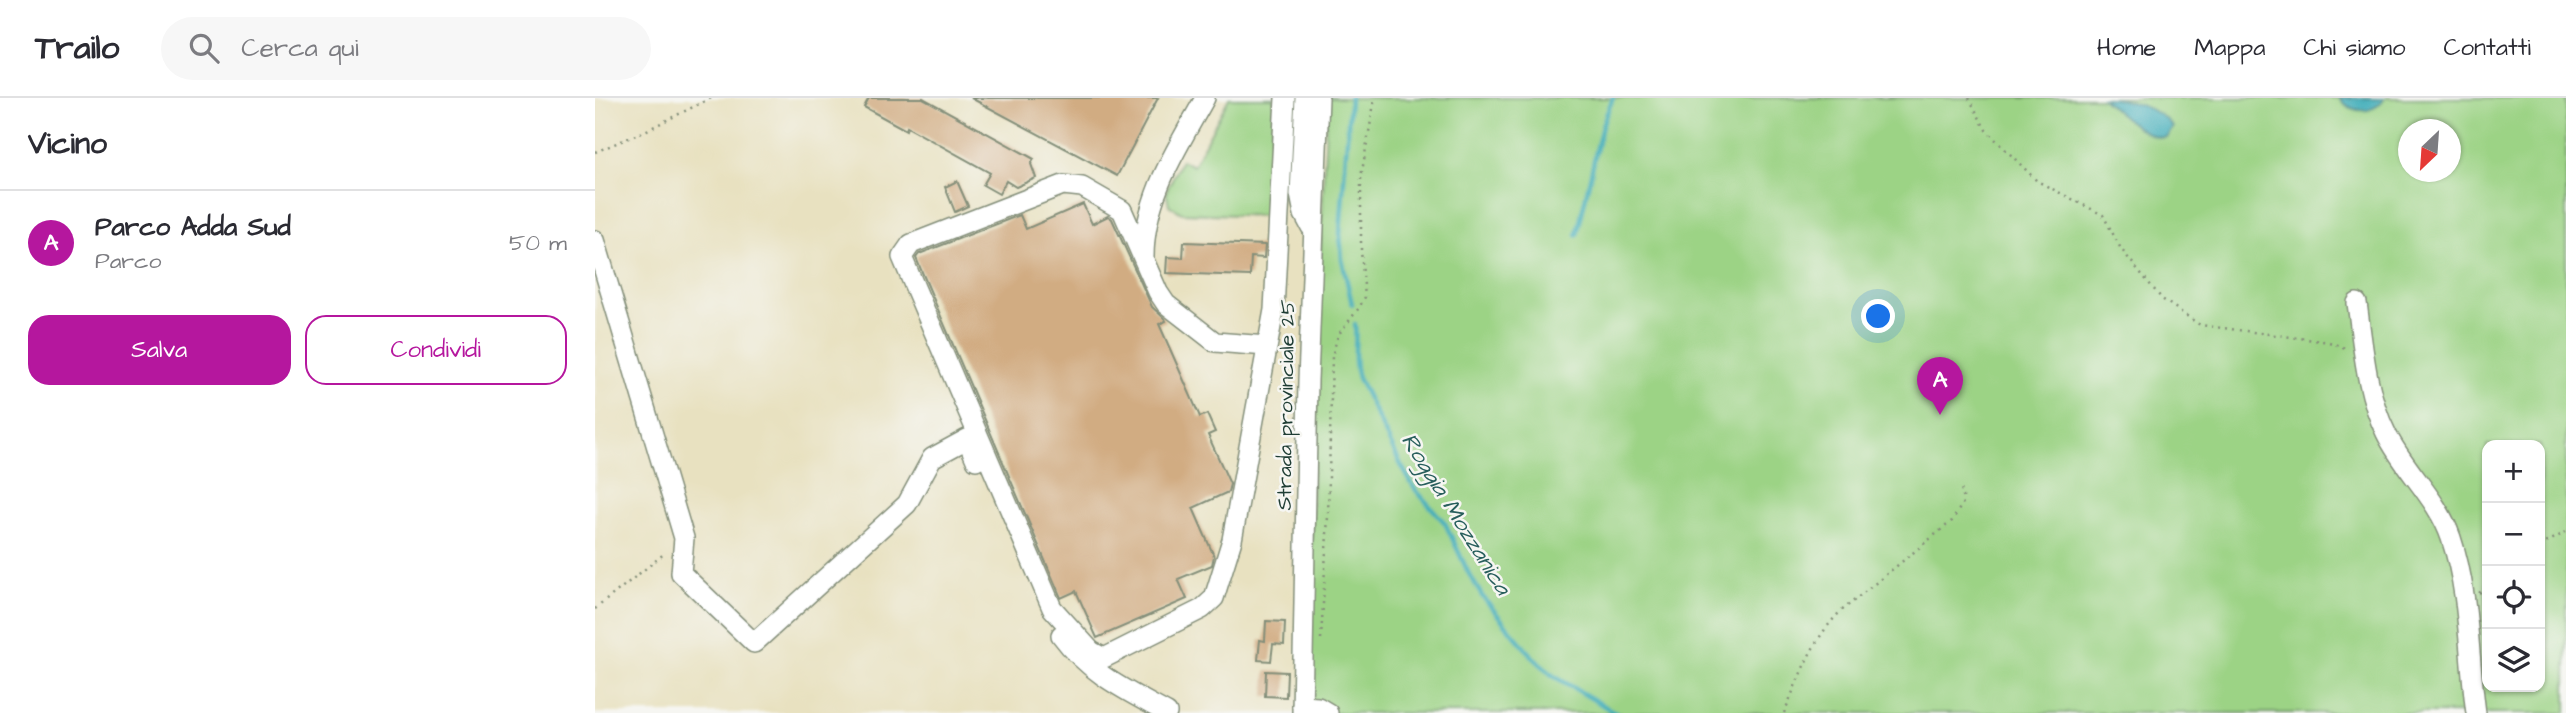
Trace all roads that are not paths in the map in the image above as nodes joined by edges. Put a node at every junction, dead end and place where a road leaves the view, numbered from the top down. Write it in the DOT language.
graph roads {
  1 [pos="1205,98"];
  2 [pos="1285,98"];
  3 [pos="1305,98"];
  4 [pos="1319,98"];
  5 [pos="1314,232"];
  6 [pos="595,240"];
  7 [pos="1145,261"];
  8 [pos="2357,303"];
  9 [pos="1268,346"];
  10 [pos="1302,709"];
  11 [pos="1167,713"];
  12 [pos="1328,713"];
  13 [pos="2476,713"];
  1 -- 7 [label="street"];
  2 -- 9 [label="street"];
  3 -- 5 [label="street"];
  4 -- 5 [label="street, Strada provinciale 25"];
  5 -- 10 [label="street, Strada provinciale 25"];
  6 -- 11 [label="street"];
  7 -- 9 [label="street"];
  7 -- 9 [label="street"];
  8 -- 13 [label="street"];
  10 -- 12 [label="street"];
}
